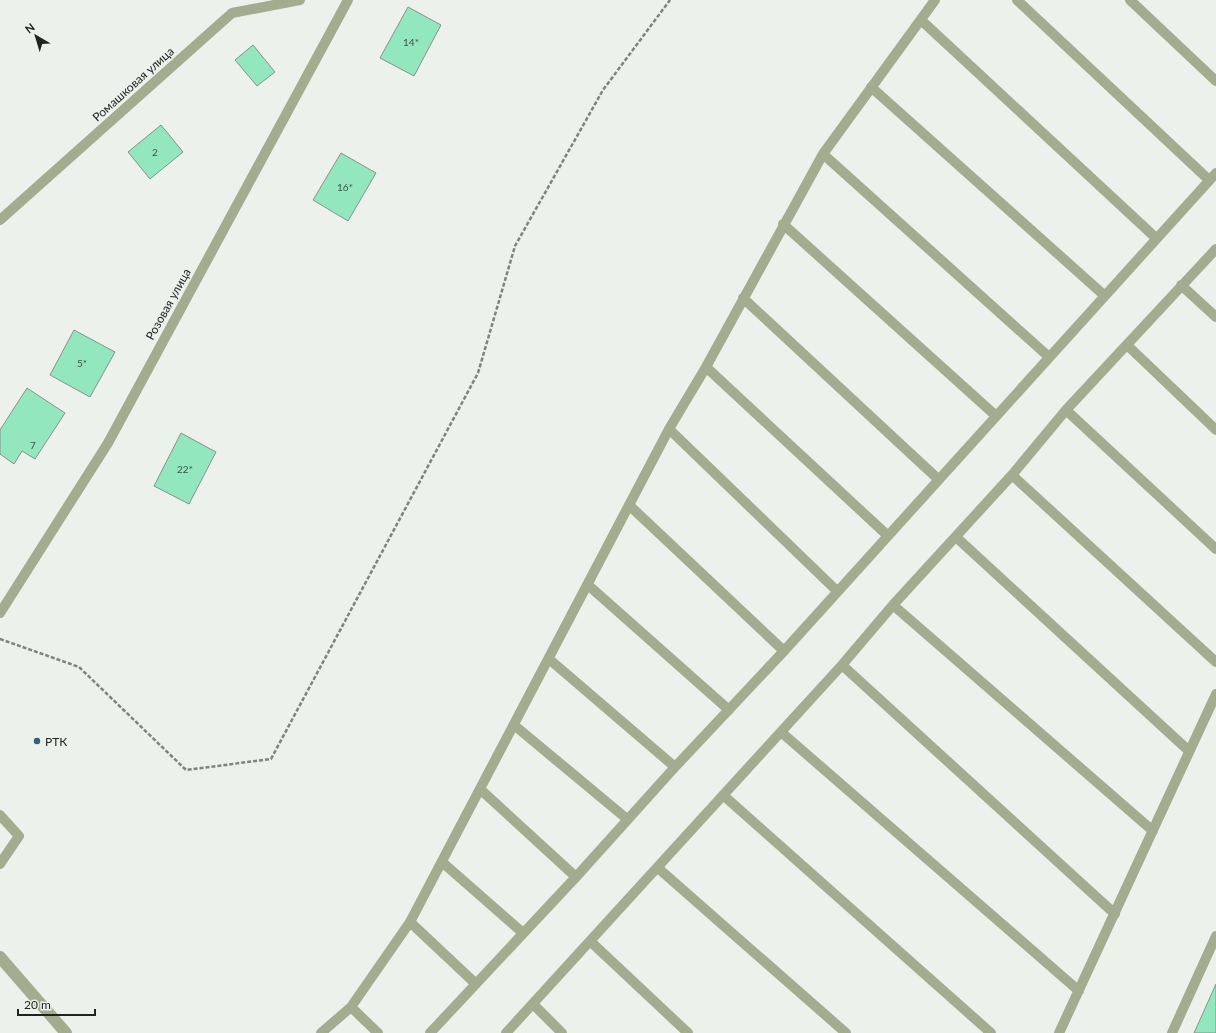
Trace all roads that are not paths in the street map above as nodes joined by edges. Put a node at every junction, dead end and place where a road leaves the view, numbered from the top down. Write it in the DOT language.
graph roads {
  1 [pos="300,0"];
  2 [pos="348,0"];
  3 [pos="935,0"];
  4 [pos="1018,0"];
  5 [pos="1130,0"];
  6 [pos="920,20"];
  7 [pos="1216,81"];
  8 [pos="871,87"];
  9 [pos="822,154"];
  10 [pos="1212,176"];
  11 [pos="0,220"];
  12 [pos="783,224"];
  13 [pos="1156,238"];
  14 [pos="1216,249"];
  15 [pos="1181,285"];
  16 [pos="1105,296"];
  17 [pos="743,298"];
  18 [pos="1216,317"];
  19 [pos="1127,345"];
  20 [pos="1049,357"];
  21 [pos="706,367"];
  22 [pos="1066,410"];
  23 [pos="995,415"];
  24 [pos="670,429"];
  25 [pos="1216,430"];
  26 [pos="1012,475"];
  27 [pos="938,479"];
  28 [pos="630,505"];
  29 [pos="887,535"];
  30 [pos="956,537"];
  31 [pos="1216,549"];
  32 [pos="588,585"];
  33 [pos="837,591"];
  34 [pos="893,605"];
  35 [pos="0,613"];
  36 [pos="784,650"];
  37 [pos="549,659"];
  38 [pos="1216,662"];
  39 [pos="842,665"];
  40 [pos="1216,694"];
  41 [pos="729,710"];
  42 [pos="514,725"];
  43 [pos="780,732"];
  44 [pos="1189,751"];
  45 [pos="674,767"];
  46 [pos="480,789"];
  47 [pos="723,795"];
  48 [pos="0,815"];
  49 [pos="627,819"];
  50 [pos="1153,831"];
  51 [pos="442,862"];
  52 [pos="0,864"];
  53 [pos="658,868"];
  54 [pos="576,877"];
  55 [pos="1115,914"];
  56 [pos="410,922"];
  57 [pos="523,933"];
  58 [pos="1216,936"];
  59 [pos="590,941"];
  60 [pos="0,957"];
  61 [pos="476,984"];
  62 [pos="1079,992"];
  63 [pos="533,1004"];
  64 [pos="351,1007"];
  65 [pos="66,1033"];
  66 [pos="321,1033"];
  67 [pos="378,1033"];
  68 [pos="430,1033"];
  69 [pos="506,1033"];
  70 [pos="562,1033"];
  71 [pos="688,1033"];
  72 [pos="846,1033"];
  73 [pos="991,1033"];
  74 [pos="1059,1033"];
  75 [pos="1172,1033"];
  1 -- 11 [label="lane, Ромашковая улица"];
  2 -- 35 [label="lane, Розовая улица"];
  3 -- 6 [label="lane"];
  4 -- 10 [label="lane"];
  5 -- 7 [label="lane"];
  6 -- 8 [label="lane"];
  6 -- 13 [label="lane"];
  8 -- 9 [label="lane"];
  8 -- 16 [label="lane"];
  9 -- 12 [label="lane"];
  9 -- 20 [label="lane"];
  10 -- 13 [label="lane"];
  12 -- 17 [label="lane"];
  12 -- 23 [label="lane"];
  13 -- 16 [label="lane"];
  14 -- 15 [label="lane"];
  15 -- 18 [label="lane"];
  15 -- 19 [label="lane"];
  16 -- 20 [label="lane"];
  17 -- 21 [label="lane"];
  17 -- 27 [label="lane"];
  19 -- 22 [label="lane"];
  19 -- 25 [label="lane"];
  20 -- 23 [label="lane"];
  21 -- 24 [label="lane"];
  21 -- 29 [label="lane"];
  22 -- 26 [label="lane"];
  22 -- 31 [label="lane"];
  23 -- 27 [label="lane"];
  24 -- 28 [label="lane"];
  24 -- 33 [label="lane"];
  26 -- 30 [label="lane"];
  26 -- 38 [label="lane"];
  27 -- 29 [label="lane"];
  28 -- 32 [label="lane"];
  28 -- 36 [label="lane"];
  29 -- 33 [label="lane"];
  30 -- 34 [label="lane"];
  30 -- 44 [label="lane"];
  32 -- 37 [label="lane"];
  32 -- 41 [label="lane"];
  33 -- 36 [label="lane"];
  34 -- 39 [label="lane"];
  34 -- 50 [label="lane"];
  36 -- 41 [label="lane"];
  37 -- 42 [label="lane"];
  37 -- 45 [label="lane"];
  39 -- 43 [label="lane"];
  39 -- 55 [label="lane"];
  40 -- 44 [label="lane"];
  41 -- 45 [label="lane"];
  42 -- 46 [label="lane"];
  42 -- 49 [label="lane"];
  43 -- 47 [label="lane"];
  43 -- 62 [label="lane"];
  44 -- 50 [label="lane"];
  45 -- 49 [label="lane"];
  46 -- 51 [label="lane"];
  46 -- 54 [label="lane"];
  47 -- 53 [label="lane"];
  47 -- 73 [label="lane"];
  48 -- 52 [label="lane"];
  49 -- 54 [label="lane"];
  50 -- 55 [label="lane"];
  51 -- 56 [label="lane"];
  51 -- 57 [label="lane"];
  53 -- 59 [label="lane"];
  53 -- 72 [label="lane"];
  54 -- 57 [label="lane"];
  55 -- 62 [label="lane"];
  56 -- 61 [label="lane"];
  56 -- 64 [label="lane"];
  57 -- 61 [label="lane"];
  58 -- 75 [label="lane"];
  59 -- 63 [label="lane"];
  59 -- 71 [label="lane"];
  60 -- 65 [label="street"];
  61 -- 68 [label="lane"];
  62 -- 74 [label="lane"];
  63 -- 69 [label="lane"];
  63 -- 70 [label="lane"];
  64 -- 66 [label="lane"];
  64 -- 67 [label="lane"];
}
